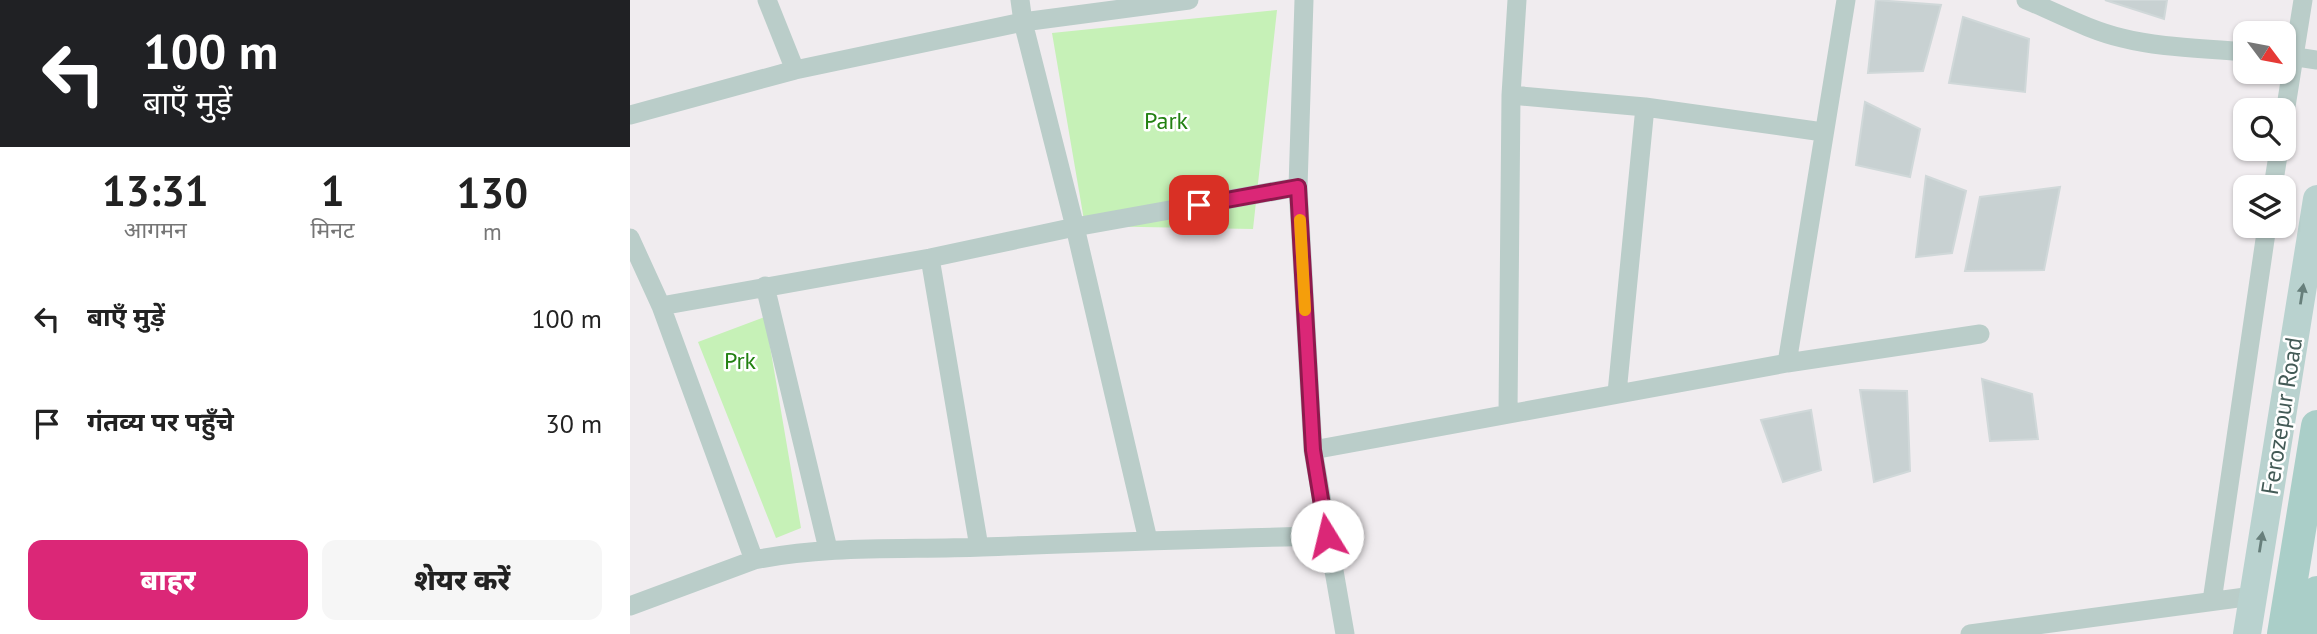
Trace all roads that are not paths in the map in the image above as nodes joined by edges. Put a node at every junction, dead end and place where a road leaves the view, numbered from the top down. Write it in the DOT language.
graph roads {
  1 [pos="767,0"];
  2 [pos="1020,0"];
  3 [pos="1189,0"];
  4 [pos="1304,0"];
  5 [pos="1517,0"];
  6 [pos="1846,0"];
  7 [pos="2026,0"];
  8 [pos="2303,0"];
  9 [pos="1145,3"];
  10 [pos="1023,22"];
  11 [pos="2296,28"];
  12 [pos="2233,51"];
  13 [pos="2296,57"];
  14 [pos="2317,60"];
  15 [pos="795,70"];
  16 [pos="1511,95"];
  17 [pos="1645,107"];
  18 [pos="630,115"];
  19 [pos="1823,132"];
  20 [pos="1298,187"];
  21 [pos="2317,199"];
  22 [pos="1075,227"];
  23 [pos="630,238"];
  24 [pos="2265,238"];
  25 [pos="930,258"];
  26 [pos="765,286"];
  27 [pos="660,306"];
  28 [pos="1980,334"];
  29 [pos="1787,363"];
  30 [pos="1617,393"];
  31 [pos="1508,413"];
  32 [pos="2317,426"];
  33 [pos="1313,450"];
  34 [pos="1327,536"];
  35 [pos="1148,540"];
  36 [pos="979,547"];
  37 [pos="828,549"];
  38 [pos="754,561"];
  39 [pos="2317,592"];
  40 [pos="2253,596"];
  41 [pos="2212,601"];
  42 [pos="630,606"];
  43 [pos="1345,634"];
  44 [pos="1970,634"];
  45 [pos="2247,634"];
  46 [pos="2283,634"];
  47 [pos="2310,634"];
  1 -- 15 [label="street"];
  2 -- 10 [label="street"];
  3 -- 9 [label="street"];
  4 -- 20 [label="street"];
  5 -- 16 [label="street"];
  6 -- 19 [label="street"];
  7 -- 12 [label="street"];
  8 -- 11 [label="street"];
  9 -- 10 [label="street"];
  10 -- 15 [label="street"];
  10 -- 22 [label="street"];
  13 -- 14 [label="street"];
  15 -- 18 [label="street"];
  16 -- 17 [label="street"];
  16 -- 31 [label="street"];
  17 -- 19 [label="street"];
  17 -- 30 [label="street"];
  19 -- 29 [label="street"];
  20 -- 22 [label="street"];
  20 -- 33 [label="street"];
  40 -- 21 [label="main road, Ferozepur Road, one-way"];
  22 -- 25 [label="street"];
  22 -- 35 [label="street"];
  23 -- 27 [label="street"];
  24 -- 41 [label="street"];
  25 -- 26 [label="street"];
  25 -- 36 [label="street"];
  26 -- 27 [label="street"];
  26 -- 37 [label="street"];
  27 -- 38 [label="street"];
  28 -- 29 [label="street"];
  29 -- 30 [label="street"];
  30 -- 31 [label="street"];
  31 -- 33 [label="street"];
  32 -- 46 [label="main road"];
  33 -- 34 [label="street"];
  34 -- 35 [label="street"];
  34 -- 43 [label="street"];
  35 -- 36 [label="street"];
  36 -- 37 [label="street"];
  37 -- 38 [label="street"];
  38 -- 42 [label="street"];
  39 -- 47 [label="main road"];
  40 -- 41 [label="street"];
  40 -- 45 [label="main road, Ferozepur Road"];
  41 -- 44 [label="street"];
}
